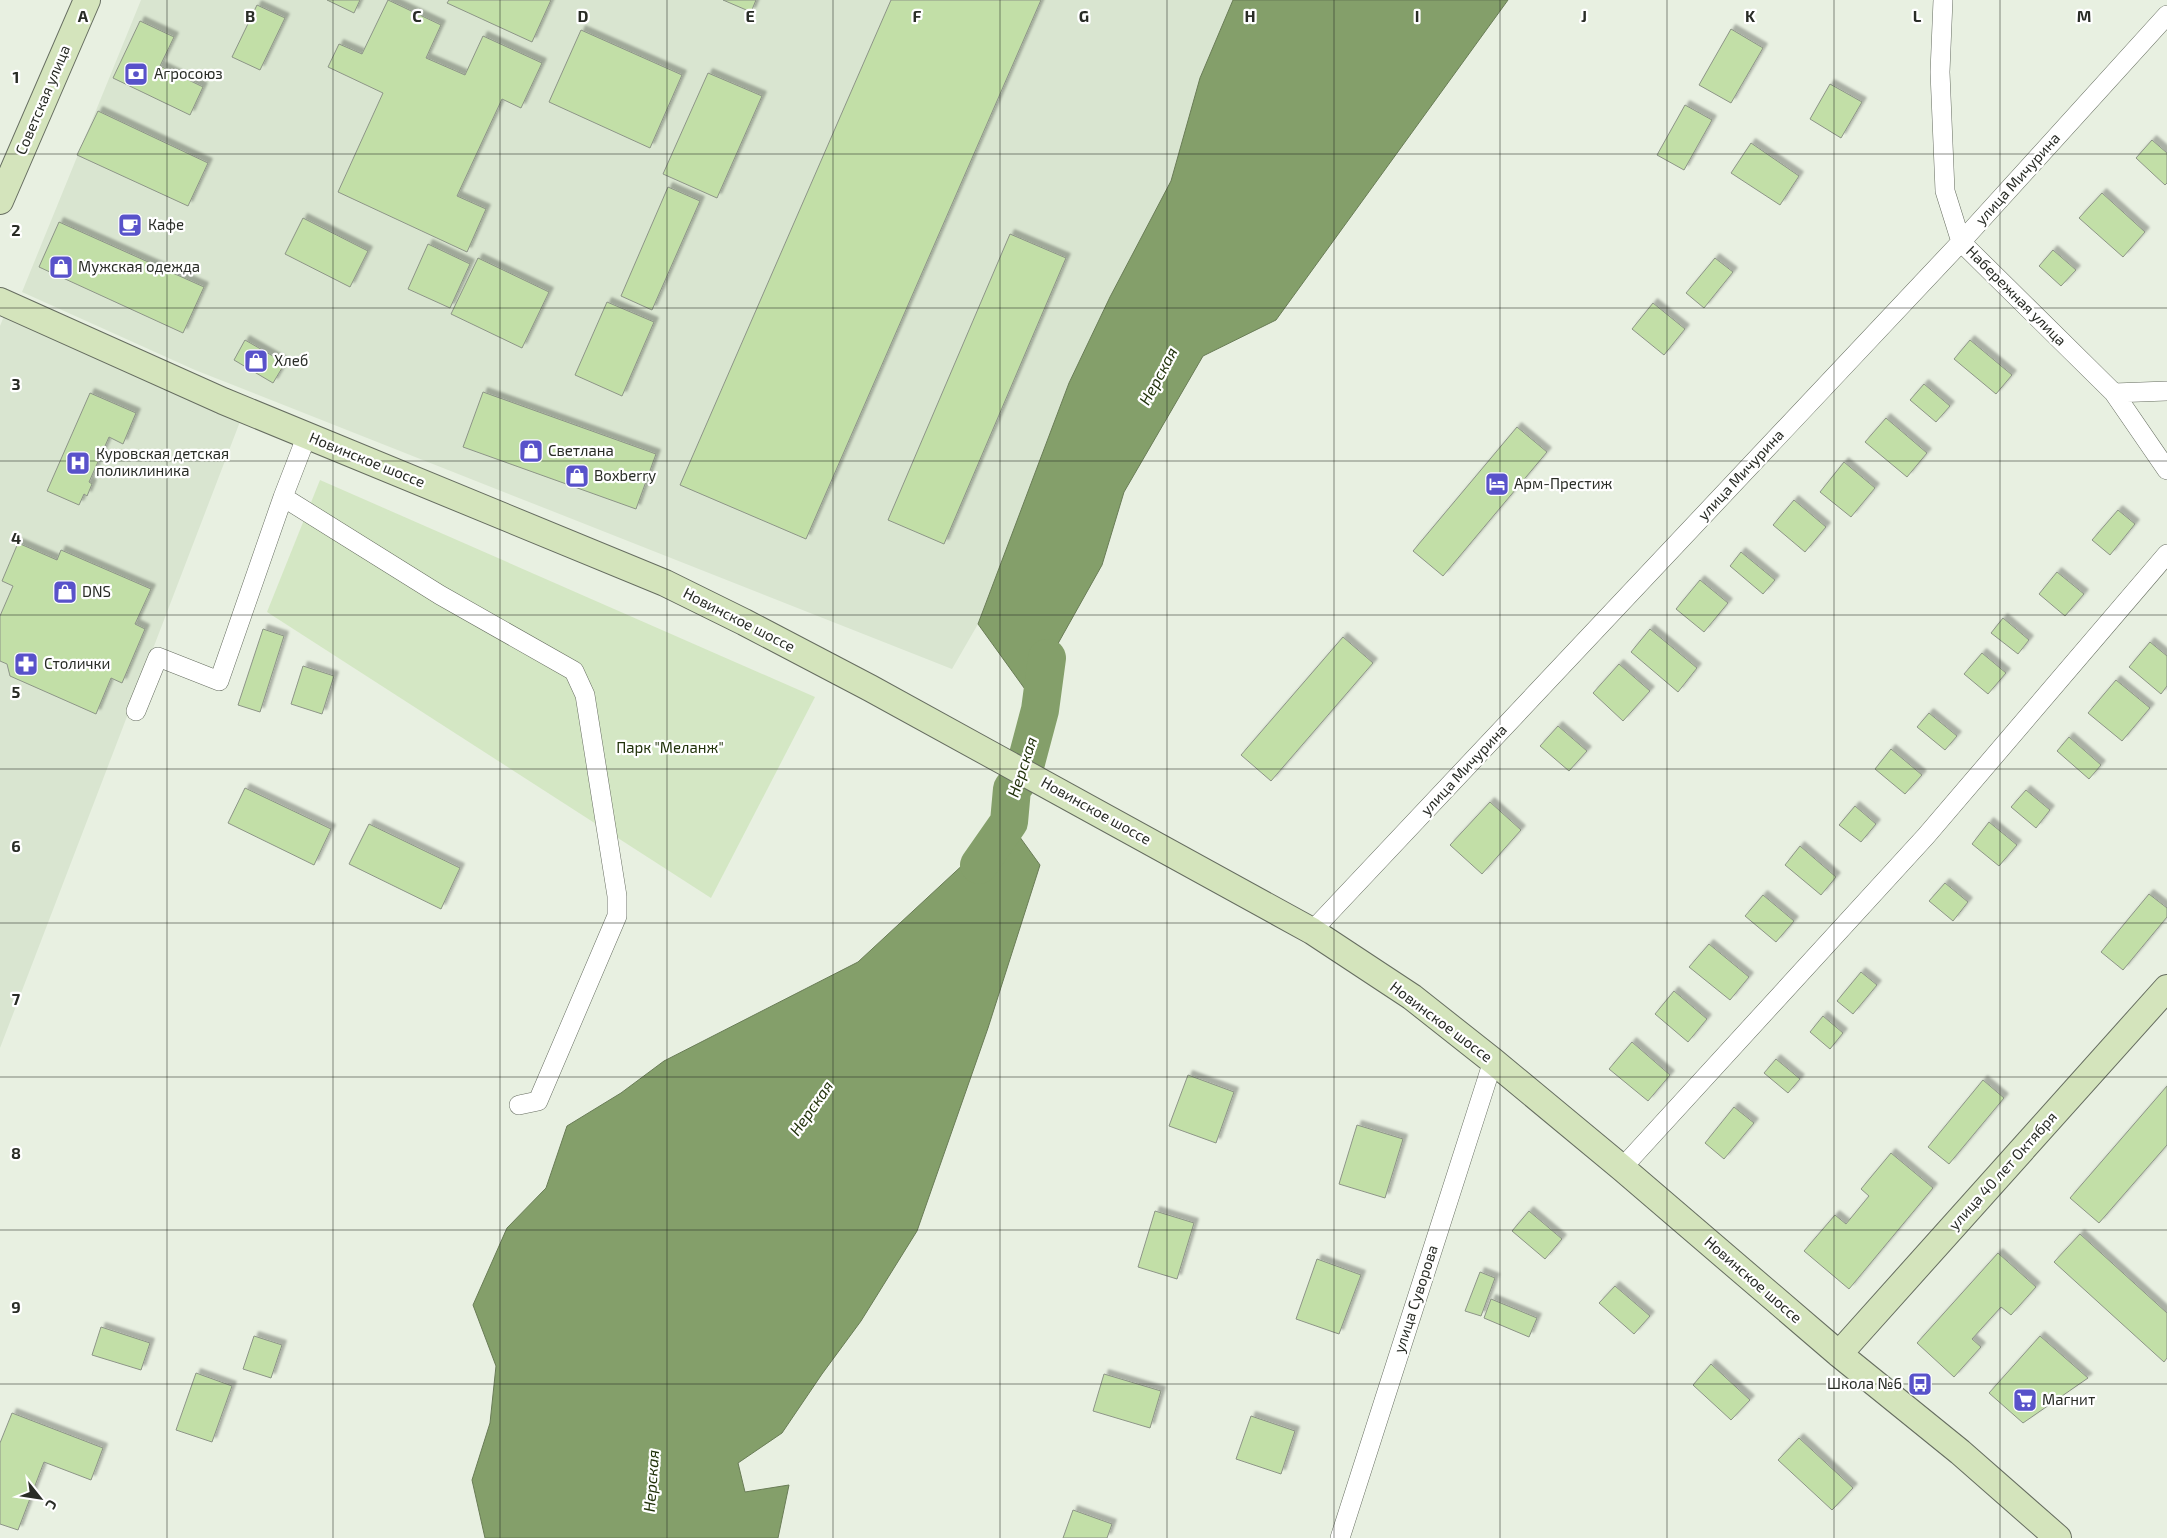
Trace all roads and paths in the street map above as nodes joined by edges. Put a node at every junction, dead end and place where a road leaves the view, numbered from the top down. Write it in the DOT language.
graph roads {
  1 [pos="87,0"];
  2 [pos="1943,0"];
  3 [pos="2167,15"];
  4 [pos="0,201"];
  5 [pos="1961,242"];
  6 [pos="0,301"];
  7 [pos="2167,391"];
  8 [pos="2114,393"];
  9 [pos="307,436"];
  10 [pos="2167,470"];
  11 [pos="283,498"];
  12 [pos="2167,554"];
  13 [pos="136,711"];
  14 [pos="1312,931"];
  15 [pos="2167,988"];
  16 [pos="1493,1060"];
  17 [pos="519,1106"];
  18 [pos="1622,1168"];
  19 [pos="1839,1354"];
  20 [pos="1340,1538"];
  21 [pos="2058,1538"];
  1 -- 4 [label="street, Советская улица"];
  2 -- 5 [label="street, Набережная улица"];
  3 -- 5 [label="street, улица Мичурина"];
  5 -- 8 [label="street, Набережная улица"];
  5 -- 14 [label="street, улица Мичурина"];
  6 -- 9 [label="street, Новинское шоссе"];
  7 -- 8 [label="street"];
  8 -- 10 [label="street, Набережная улица"];
  9 -- 11 [label="street"];
  9 -- 14 [label="street, Новинское шоссе"];
  11 -- 13 [label="street"];
  11 -- 17 [label="street"];
  12 -- 18 [label="street"];
  14 -- 16 [label="street, Новинское шоссе"];
  15 -- 19 [label="street, улица 40 лет Октября"];
  16 -- 18 [label="street, Новинское шоссе"];
  16 -- 20 [label="street, улица Суворова"];
  18 -- 19 [label="street, Новинское шоссе"];
  19 -- 21 [label="street, Новинское шоссе"];
}
